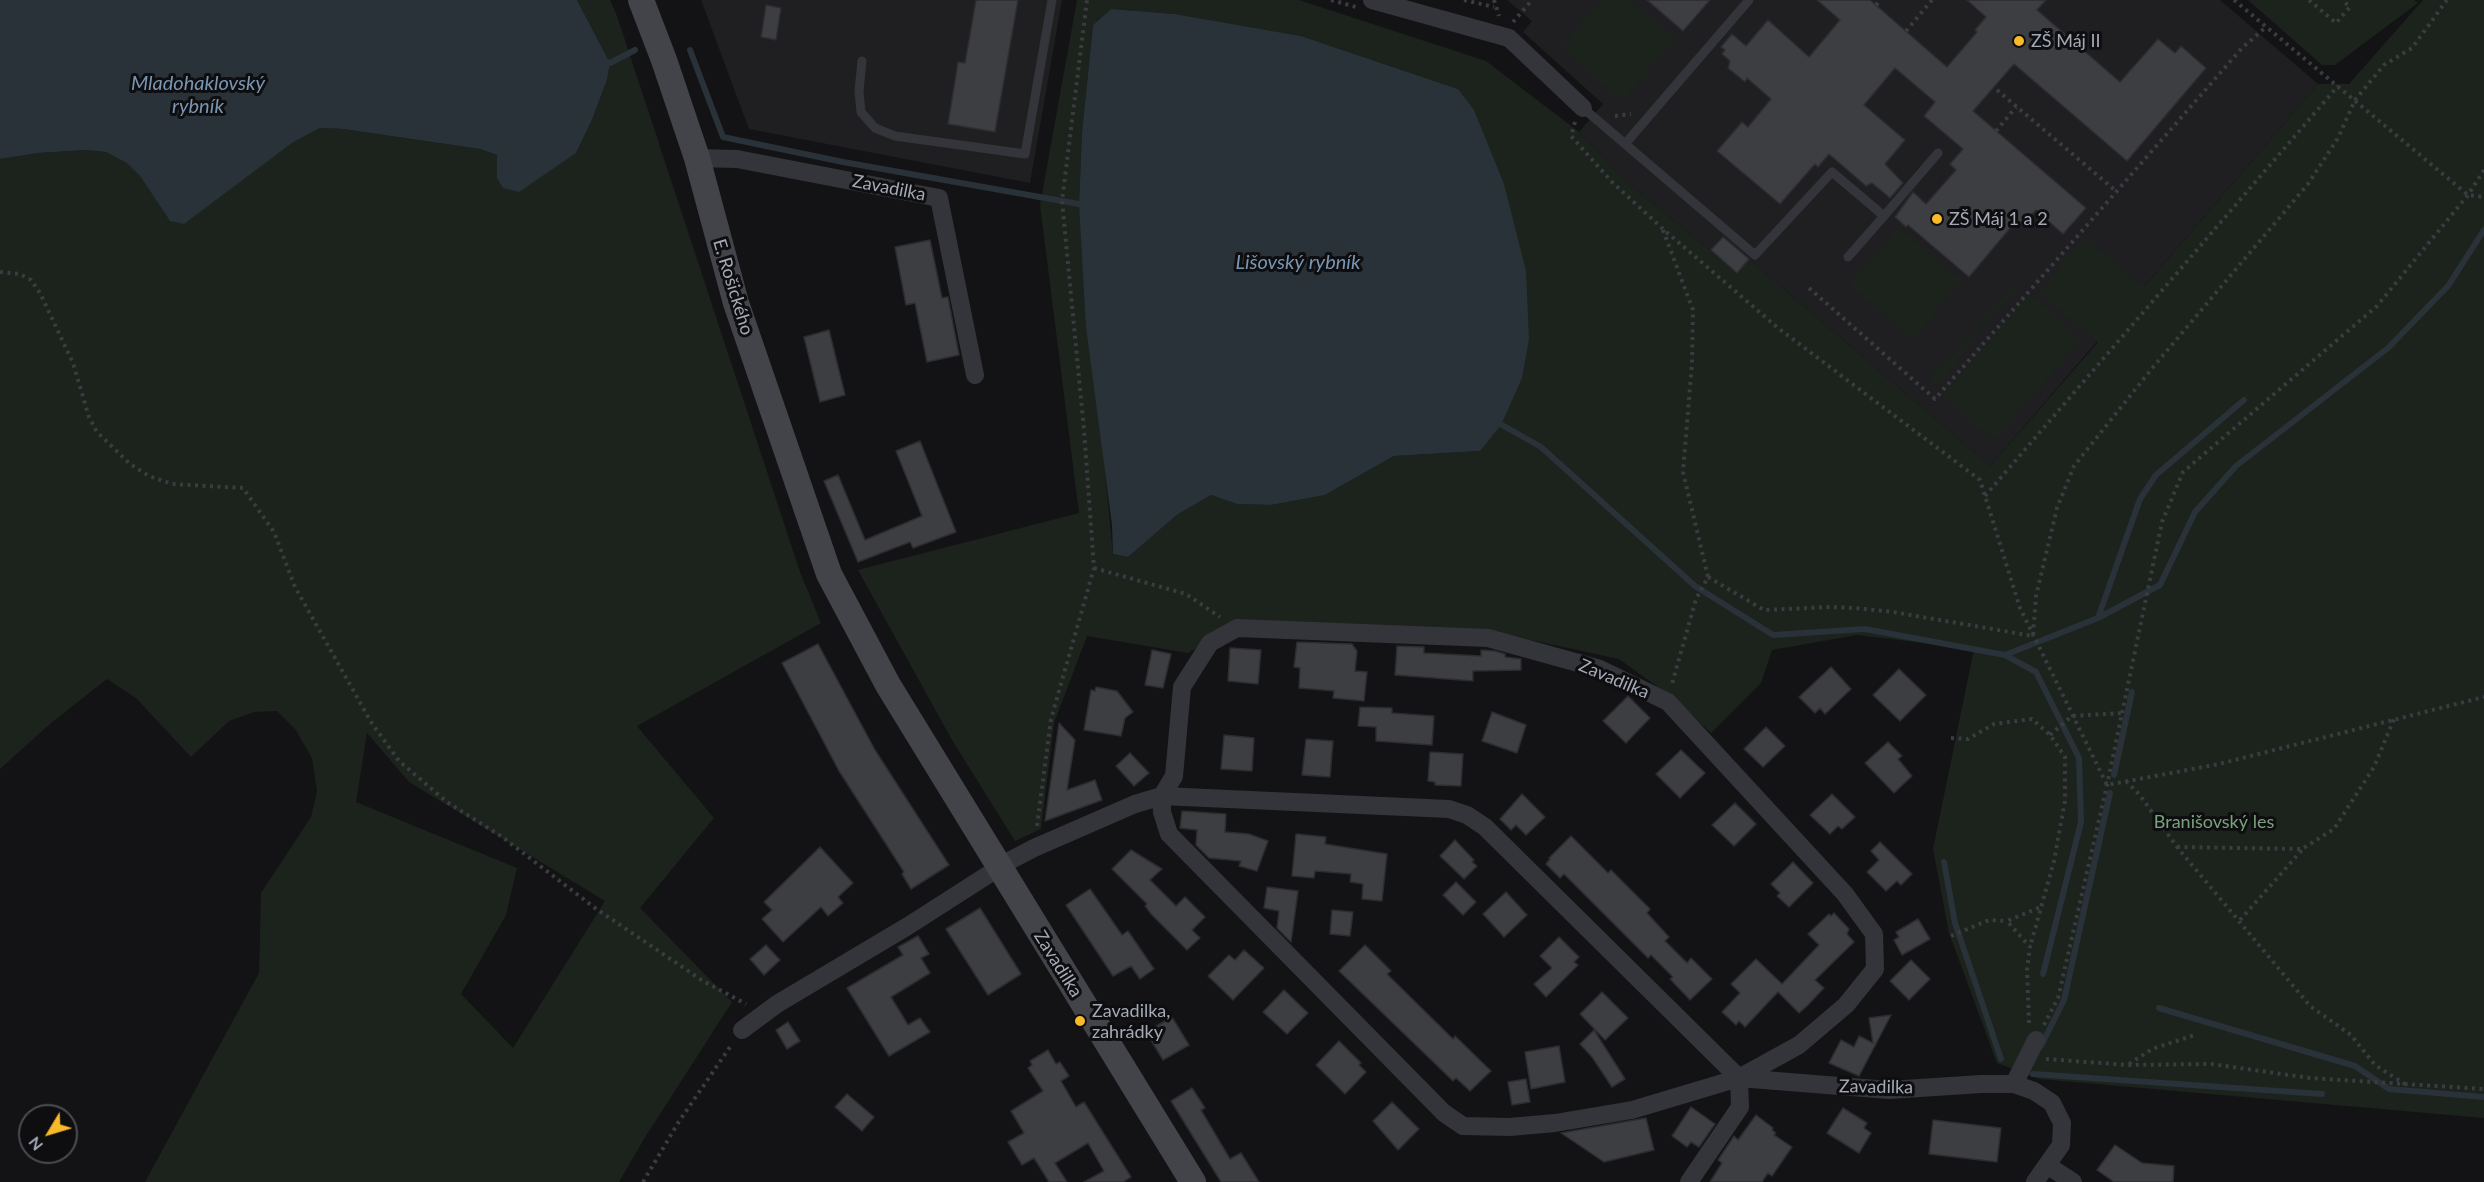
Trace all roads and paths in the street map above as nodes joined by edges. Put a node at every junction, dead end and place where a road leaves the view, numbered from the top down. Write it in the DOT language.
graph roads {
  1 [pos="640,0"];
  2 [pos="1052,0"];
  3 [pos="1087,0"];
  4 [pos="1331,0"];
  5 [pos="1464,0"];
  6 [pos="1494,0"];
  7 [pos="1532,0"];
  8 [pos="1749,0"];
  9 [pos="1881,0"];
  10 [pos="1932,0"];
  11 [pos="2234,0"];
  12 [pos="2243,0"];
  13 [pos="2309,0"];
  14 [pos="2342,0"];
  15 [pos="2447,0"];
  16 [pos="1369,5"];
  17 [pos="1876,5"];
  18 [pos="2239,5"];
  19 [pos="1522,12"];
  20 [pos="2266,27"];
  21 [pos="1906,31"];
  22 [pos="862,61"];
  23 [pos="2337,86"];
  24 [pos="1997,90"];
  25 [pos="2355,100"];
  26 [pos="2016,107"];
  27 [pos="1584,108"];
  28 [pos="1565,117"];
  29 [pos="1574,125"];
  30 [pos="1996,131"];
  31 [pos="1625,144"];
  32 [pos="1938,153"];
  33 [pos="697,158"];
  34 [pos="2484,170"];
  35 [pos="2116,191"];
  36 [pos="2468,195"];
  37 [pos="2484,197"];
  38 [pos="1884,216"];
  39 [pos="1663,229"];
  40 [pos="1848,257"];
  41 [pos="0,272"];
  42 [pos="1809,288"];
  43 [pos="975,375"];
  44 [pos="1985,497"];
  45 [pos="1094,567"];
  46 [pos="829,574"];
  47 [pos="1708,577"];
  48 [pos="1237,628"];
  49 [pos="2033,636"];
  50 [pos="2484,697"];
  51 [pos="1668,702"];
  52 [pos="2121,712"];
  53 [pos="2072,716"];
  54 [pos="2394,718"];
  55 [pos="2050,735"];
  56 [pos="1951,738"];
  57 [pos="2126,781"];
  58 [pos="2107,784"];
  59 [pos="1162,796"];
  60 [pos="2177,847"];
  61 [pos="1034,848"];
  62 [pos="2302,849"];
  63 [pos="999,868"];
  64 [pos="2043,906"];
  65 [pos="2240,920"];
  66 [pos="2007,921"];
  67 [pos="1952,936"];
  68 [pos="2030,947"];
  69 [pos="764,1012"];
  70 [pos="742,1030"];
  71 [pos="2195,1035"];
  72 [pos="2031,1050"];
  73 [pos="2128,1065"];
  74 [pos="1739,1078"];
  75 [pos="2014,1084"];
  76 [pos="2406,1084"];
  77 [pos="2484,1089"];
  78 [pos="2047,1165"];
  79 [pos="643,1182"];
  80 [pos="1193,1182"];
  81 [pos="1689,1182"];
  82 [pos="2036,1182"];
  83 [pos="2073,1182"];
  1 -- 33 [label="street, E. Rošického"];
  2 -- 22 [label="lane"];
  3 -- 45 [label="path"];
  4 -- 16 [label="path"];
  5 -- 6 [label="path"];
  7 -- 19 [label="path"];
  8 -- 31 [label="lane"];
  9 -- 17 [label="path"];
  10 -- 21 [label="path"];
  11 -- 18 [label="path"];
  12 -- 18 [label="path"];
  13 -- 14 [label="path"];
  15 -- 25 [label="path"];
  16 -- 27 [label="street"];
  18 -- 20 [label="path"];
  20 -- 23 [label="path"];
  20 -- 35 [label="path"];
  23 -- 25 [label="path"];
  23 -- 44 [label="path"];
  24 -- 26 [label="path"];
  25 -- 36 [label="path"];
  25 -- 49 [label="path"];
  26 -- 30 [label="path"];
  26 -- 35 [label="path"];
  27 -- 29 [label="path"];
  27 -- 31 [label="lane"];
  28 -- 29 [label="path"];
  29 -- 39 [label="path"];
  31 -- 38 [label="lane"];
  32 -- 38 [label="lane"];
  33 -- 43 [label="street, Zavadilka"];
  33 -- 46 [label="street, E. Rošického"];
  34 -- 36 [label="path"];
  35 -- 42 [label="path"];
  36 -- 37 [label="path"];
  36 -- 52 [label="path"];
  38 -- 40 [label="lane"];
  39 -- 44 [label="path"];
  39 -- 47 [label="path"];
  41 -- 69 [label="path"];
  44 -- 49 [label="path"];
  45 -- 48 [label="path"];
  45 -- 61 [label="path"];
  46 -- 63 [label="street, Zavadilka"];
  47 -- 49 [label="path"];
  47 -- 51 [label="path"];
  48 -- 51 [label="street, Zavadilka"];
  48 -- 59 [label="street"];
  49 -- 53 [label="path"];
  50 -- 54 [label="path"];
  51 -- 74 [label="street, Zavadilka"];
  52 -- 53 [label="path"];
  52 -- 58 [label="path"];
  53 -- 55 [label="path"];
  53 -- 58 [label="path"];
  54 -- 57 [label="path"];
  54 -- 62 [label="path"];
  55 -- 56 [label="path"];
  55 -- 64 [label="path"];
  57 -- 58 [label="path"];
  57 -- 60 [label="path"];
  58 -- 72 [label="path"];
  59 -- 61 [label="street"];
  59 -- 74 [label="street"];
  59 -- 74 [label="street, Zavadilka"];
  60 -- 62 [label="path"];
  60 -- 65 [label="path"];
  61 -- 63 [label="street"];
  62 -- 65 [label="path"];
  63 -- 69 [label="street"];
  63 -- 80 [label="street, Zavadilka"];
  64 -- 66 [label="path"];
  64 -- 68 [label="path"];
  65 -- 76 [label="path"];
  66 -- 67 [label="path"];
  66 -- 68 [label="path"];
  68 -- 72 [label="path"];
  69 -- 70 [label="street"];
  70 -- 79 [label="path"];
  71 -- 73 [label="path"];
  72 -- 73 [label="path"];
  72 -- 75 [label="street"];
  73 -- 76 [label="path"];
  74 -- 75 [label="street, Zavadilka"];
  74 -- 81 [label="street"];
  75 -- 78 [label="street, Zavadilka"];
  76 -- 77 [label="path"];
  78 -- 82 [label="street, Zavadilka"];
  78 -- 83 [label="street"];
}
